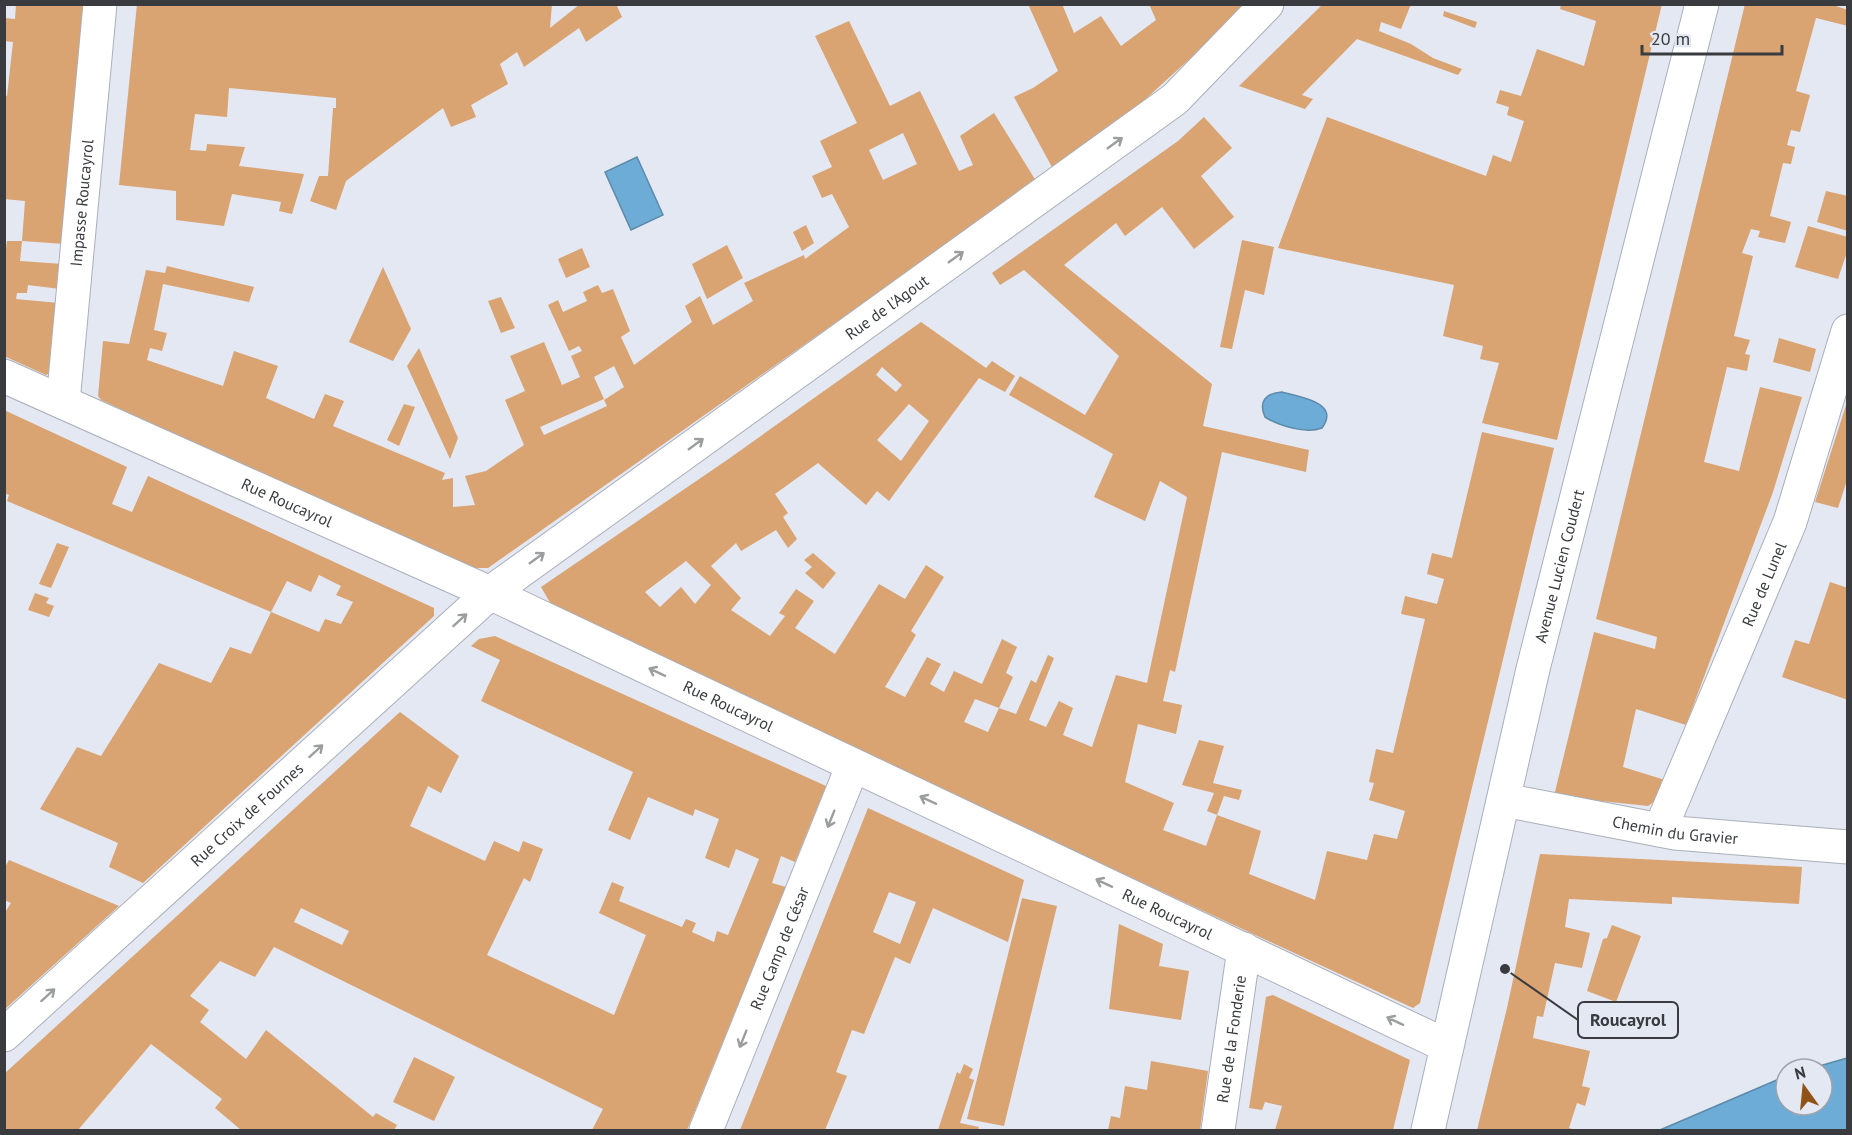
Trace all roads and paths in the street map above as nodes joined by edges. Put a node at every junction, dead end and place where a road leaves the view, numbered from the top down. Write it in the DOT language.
graph roads {
  1 [pos="100,4"];
  2 [pos="1267,4"];
  3 [pos="1702,4"];
  4 [pos="1848,331"];
  5 [pos="4,376"];
  6 [pos="63,402"];
  7 [pos="490,592"];
  8 [pos="853,765"];
  9 [pos="1504,800"];
  10 [pos="1660,830"];
  11 [pos="1848,847"];
  12 [pos="1244,949"];
  13 [pos="4,1035"];
  14 [pos="1447,1046"];
  15 [pos="706,1131"];
  16 [pos="1218,1131"];
  17 [pos="1428,1131"];
  1 -- 6 [label="street, Impasse Roucayrol"];
  7 -- 2 [label="street, Rue de l'Agout, one-way"];
  3 -- 9 [label="street, Avenue Lucien Coudert"];
  4 -- 10 [label="street, Rue de Lunel"];
  5 -- 6 [label="street, Rue Roucayrol"];
  6 -- 7 [label="street, Rue Roucayrol"];
  8 -- 7 [label="street, Rue Roucayrol, one-way"];
  13 -- 7 [label="street, Rue Croix de Fournes, one-way"];
  12 -- 8 [label="street, Rue Roucayrol, one-way"];
  8 -- 15 [label="street, Rue Camp de César, one-way"];
  9 -- 10 [label="street, Chemin du Gravier"];
  9 -- 14 [label="street, Avenue Lucien Coudert"];
  10 -- 11 [label="street, Chemin du Gravier"];
  14 -- 12 [label="street, Rue Roucayrol, one-way"];
  12 -- 16 [label="street, Rue de la Fonderie"];
  14 -- 17 [label="street, Avenue Lucien Coudert"];
}
